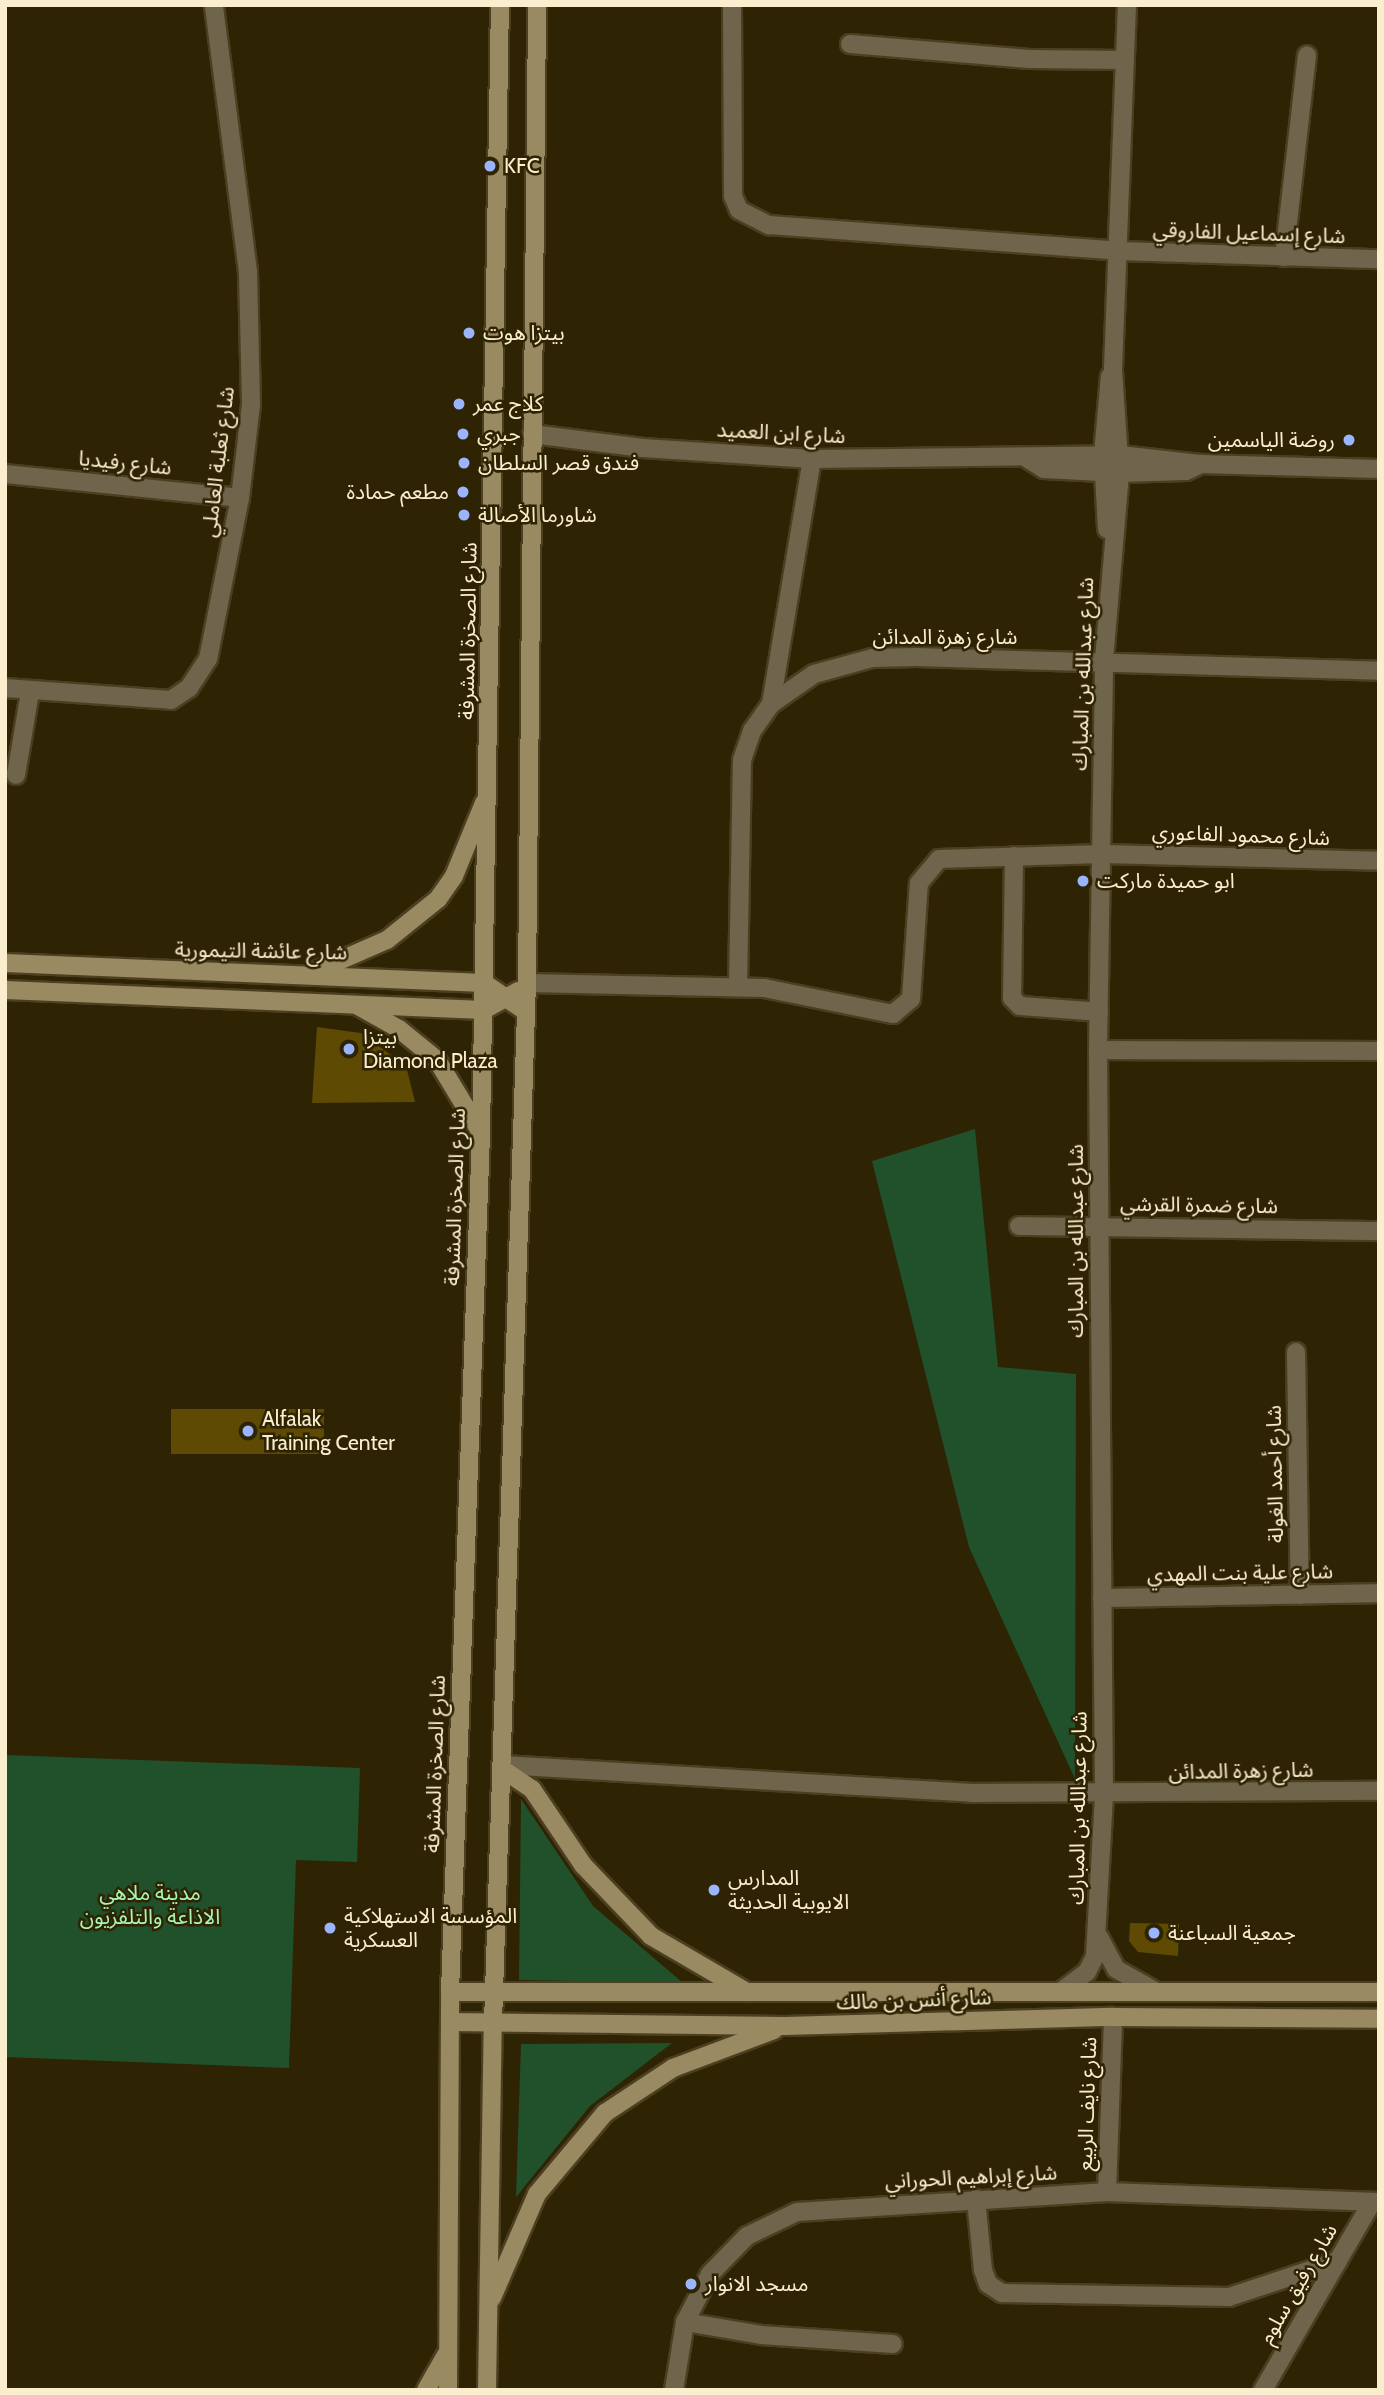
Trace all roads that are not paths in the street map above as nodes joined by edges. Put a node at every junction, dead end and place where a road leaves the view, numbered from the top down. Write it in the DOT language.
graph roads {
  1 [pos="214,5"];
  2 [pos="500,5"];
  3 [pos="537,5"];
  4 [pos="732,5"];
  5 [pos="1127,5"];
  6 [pos="850,44"];
  7 [pos="1307,55"];
  8 [pos="1125,60"];
  9 [pos="1119,251"];
  10 [pos="1284,257"];
  11 [pos="1379,259"];
  12 [pos="532,434"];
  13 [pos="812,459"];
  14 [pos="1112,463"];
  15 [pos="1379,469"];
  16 [pos="5,474"];
  17 [pos="240,498"];
  18 [pos="1104,660"];
  19 [pos="1379,671"];
  20 [pos="5,688"];
  21 [pos="30,692"];
  22 [pos="771,704"];
  23 [pos="16,775"];
  24 [pos="489,790"];
  25 [pos="1102,854"];
  26 [pos="1014,856"];
  27 [pos="1379,861"];
  28 [pos="5,963"];
  29 [pos="309,973"];
  30 [pos="484,983"];
  31 [pos="527,983"];
  32 [pos="738,986"];
  33 [pos="5,990"];
  34 [pos="512,997"];
  35 [pos="355,1005"];
  36 [pos="484,1010"];
  37 [pos="525,1011"];
  38 [pos="1099,1012"];
  39 [pos="1098,1050"];
  40 [pos="1379,1051"];
  41 [pos="481,1134"];
  42 [pos="1019,1226"];
  43 [pos="1098,1226"];
  44 [pos="1379,1231"];
  45 [pos="1296,1352"];
  46 [pos="1379,1593"];
  47 [pos="1300,1595"];
  48 [pos="1102,1598"];
  49 [pos="502,1767"];
  50 [pos="1379,1791"];
  51 [pos="1104,1796"];
  52 [pos="1099,1937"];
  53 [pos="1063,1990"];
  54 [pos="1155,1991"];
  55 [pos="450,1992"];
  56 [pos="1379,1992"];
  57 [pos="495,1994"];
  58 [pos="750,1994"];
  59 [pos="1113,2017"];
  60 [pos="1379,2019"];
  61 [pos="450,2022"];
  62 [pos="493,2023"];
  63 [pos="786,2026"];
  64 [pos="1107,2192"];
  65 [pos="976,2200"];
  66 [pos="1375,2202"];
  67 [pos="1338,2261"];
  68 [pos="487,2311"];
  69 [pos="685,2322"];
  70 [pos="893,2344"];
  71 [pos="448,2351"];
  72 [pos="426,2390"];
  73 [pos="448,2390"];
  74 [pos="486,2390"];
  75 [pos="674,2390"];
  76 [pos="1262,2390"];
  1 -- 17 [label="street, شارع ثعلبة العاملي"];
  2 -- 24 [label="main road, شارع الصخرة المشرفة"];
  3 -- 12 [label="main road"];
  4 -- 9 [label="street, شارع إسماعيل الفاروقي"];
  5 -- 8 [label="street, شارع عبدالله بن المبارك"];
  6 -- 8 [label="street"];
  7 -- 10 [label="street"];
  8 -- 9 [label="street, شارع عبدالله بن المبارك"];
  9 -- 10 [label="street, شارع إسماعيل الفاروقي"];
  9 -- 14 [label="street, شارع عبدالله بن المبارك"];
  10 -- 11 [label="street, شارع إسماعيل الفاروقي"];
  12 -- 13 [label="street, شارع ابن العميد"];
  12 -- 31 [label="main road"];
  13 -- 14 [label="street, شارع ابن العميد"];
  13 -- 22 [label="street"];
  14 -- 15 [label="street, شارع ابن العميد"];
  14 -- 18 [label="street, شارع عبدالله بن المبارك"];
  16 -- 17 [label="street, شارع رفيديا"];
  17 -- 21 [label="street, شارع ثعلبة العاملي"];
  18 -- 19 [label="street, شارع زهرة المدائن"];
  18 -- 22 [label="street, شارع زهرة المدائن"];
  18 -- 25 [label="street, شارع عبدالله بن المبارك"];
  20 -- 21 [label="street, شارع ثعلبة العاملي"];
  21 -- 23 [label="street"];
  22 -- 32 [label="street, شارع زهرة المدائن"];
  24 -- 29 [label="main road"];
  24 -- 30 [label="main road, شارع الصخرة المشرفة"];
  25 -- 26 [label="street"];
  25 -- 27 [label="street, شارع محمود الفاعوري"];
  25 -- 38 [label="street, شارع عبدالله بن المبارك"];
  26 -- 32 [label="street"];
  26 -- 38 [label="street"];
  28 -- 29 [label="main road, شارع عائشة التيمورية"];
  29 -- 30 [label="main road, شارع عائشة التيمورية"];
  30 -- 34 [label="main road, شارع عائشة التيمورية"];
  30 -- 36 [label="main road, شارع الصخرة المشرفة"];
  31 -- 32 [label="street"];
  31 -- 34 [label="main road"];
  31 -- 37 [label="main road"];
  33 -- 35 [label="main road"];
  34 -- 36 [label="main road"];
  34 -- 37 [label="main road, شارع عائشة التيمورية"];
  35 -- 36 [label="main road"];
  35 -- 41 [label="main road"];
  36 -- 41 [label="main road, شارع الصخرة المشرفة"];
  37 -- 49 [label="main road"];
  38 -- 39 [label="street, شارع عبدالله بن المبارك"];
  39 -- 40 [label="street"];
  39 -- 43 [label="street, شارع عبدالله بن المبارك"];
  41 -- 55 [label="main road, شارع الصخرة المشرفة"];
  42 -- 43 [label="street, شارع ضمرة القرشي"];
  43 -- 44 [label="street, شارع ضمرة القرشي"];
  43 -- 48 [label="street, شارع عبدالله بن المبارك"];
  45 -- 47 [label="street, شارع أحمد الغولة"];
  46 -- 47 [label="street, شارع علية بنت المهدي"];
  47 -- 48 [label="street, شارع علية بنت المهدي"];
  48 -- 51 [label="street, شارع عبدالله بن المبارك"];
  49 -- 51 [label="street, شارع زهرة المدائن"];
  49 -- 57 [label="main road"];
  49 -- 58 [label="main road"];
  50 -- 51 [label="street, شارع زهرة المدائن"];
  51 -- 52 [label="street, شارع عبدالله بن المبارك"];
  52 -- 53 [label="street, شارع عبدالله بن المبارك"];
  52 -- 54 [label="street"];
  53 -- 54 [label="main road, شارع أنس بن مالك"];
  53 -- 58 [label="main road, شارع أنس بن مالك"];
  54 -- 56 [label="main road, شارع أنس بن مالك"];
  55 -- 57 [label="main road, شارع أنس بن مالك"];
  55 -- 61 [label="main road, شارع الصخرة المشرفة"];
  57 -- 58 [label="main road, شارع أنس بن مالك"];
  57 -- 62 [label="main road"];
  59 -- 60 [label="main road, شارع أنس بن مالك"];
  59 -- 63 [label="main road, شارع أنس بن مالك"];
  59 -- 64 [label="street, شارع نايف الربيع"];
  61 -- 62 [label="main road, شارع أنس بن مالك"];
  61 -- 71 [label="main road, شارع الصخرة المشرفة"];
  62 -- 63 [label="main road, شارع أنس بن مالك"];
  62 -- 68 [label="main road"];
  63 -- 68 [label="main road"];
  64 -- 65 [label="street, شارع إبراهيم الحوراني"];
  64 -- 66 [label="street, شارع إبراهيم الحوراني"];
  65 -- 67 [label="street"];
  65 -- 69 [label="street, شارع إبراهيم الحوراني"];
  66 -- 67 [label="street, شارع رفيق سلوم"];
  67 -- 76 [label="street, شارع رفيق سلوم"];
  68 -- 74 [label="main road"];
  69 -- 70 [label="street"];
  69 -- 75 [label="street, شارع إبراهيم الحوراني"];
  71 -- 72 [label="main road"];
  71 -- 73 [label="main road, شارع الصخرة المشرفة"];
}
